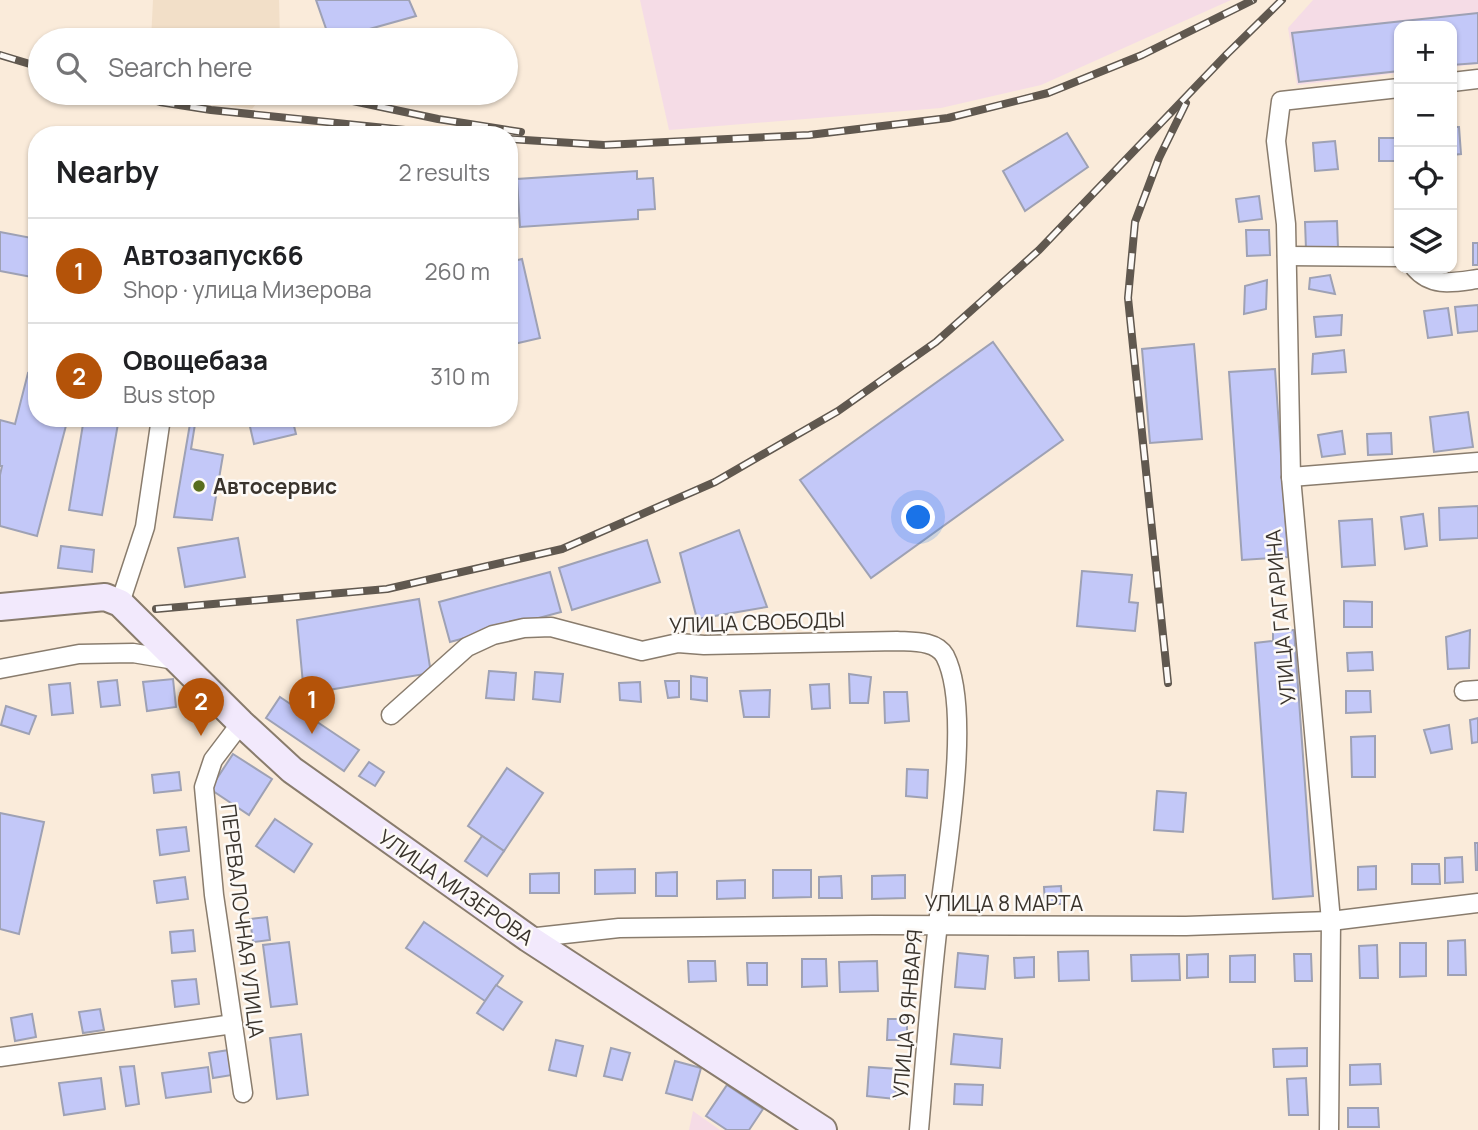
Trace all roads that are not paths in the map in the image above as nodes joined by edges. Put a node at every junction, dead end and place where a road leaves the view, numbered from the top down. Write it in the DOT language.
graph roads {
  1 [pos="1478,79"];
  2 [pos="1457,81"];
  3 [pos="1394,89"];
  4 [pos="1287,256"];
  5 [pos="1394,257"];
  6 [pos="1420,273"];
  7 [pos="1478,279"];
  8 [pos="159,427"];
  9 [pos="1478,462"];
  10 [pos="1291,477"];
  11 [pos="120,603"];
  12 [pos="0,607"];
  13 [pos="944,653"];
  14 [pos="175,660"];
  15 [pos="0,669"];
  16 [pos="391,715"];
  17 [pos="241,723"];
  18 [pos="1478,903"];
  19 [pos="1331,921"];
  20 [pos="938,925"];
  21 [pos="528,939"];
  22 [pos="233,1024"];
  23 [pos="0,1057"];
  24 [pos="243,1093"];
  25 [pos="823,1130"];
  26 [pos="919,1130"];
  27 [pos="1329,1130"];
  1 -- 2 [label="street"];
  3 -- 4 [label="street, УЛИЦА ГАГАРИНА"];
  4 -- 5 [label="street"];
  4 -- 10 [label="street, УЛИЦА ГАГАРИНА"];
  6 -- 7 [label="street"];
  8 -- 11 [label="street"];
  9 -- 10 [label="street"];
  10 -- 19 [label="street, УЛИЦА ГАГАРИНА"];
  11 -- 12 [label="street"];
  11 -- 14 [label="street, УЛИЦА МИЗЕРОВА"];
  13 -- 16 [label="street, УЛИЦА СВОБОДЫ"];
  13 -- 20 [label="street, УЛИЦА 9 ЯНВАРЯ"];
  14 -- 15 [label="street"];
  14 -- 17 [label="street, УЛИЦА МИЗЕРОВА"];
  17 -- 21 [label="street, УЛИЦА МИЗЕРОВА"];
  17 -- 22 [label="street, ПЕРЕВАЛОЧНАЯ УЛИЦА"];
  18 -- 19 [label="street, УЛИЦА 8 МАРТА"];
  19 -- 20 [label="street, УЛИЦА 8 МАРТА"];
  19 -- 27 [label="street, УЛИЦА ГАГАРИНА"];
  20 -- 21 [label="street, УЛИЦА 8 МАРТА"];
  20 -- 26 [label="street, УЛИЦА 9 ЯНВАРЯ"];
  21 -- 25 [label="street, УЛИЦА МИЗЕРОВА"];
  22 -- 23 [label="street"];
  22 -- 24 [label="street, ПЕРЕВАЛОЧНАЯ УЛИЦА"];
}
